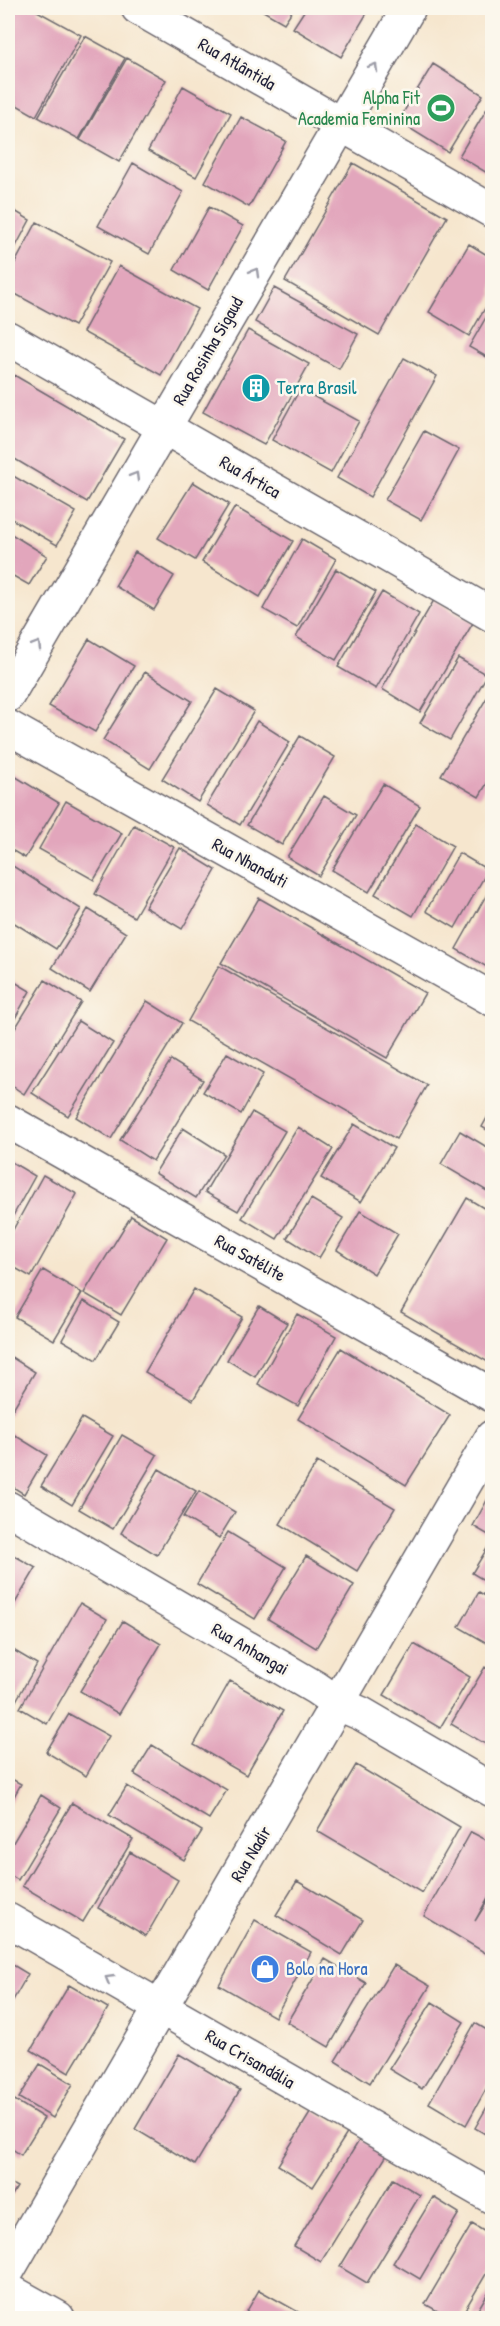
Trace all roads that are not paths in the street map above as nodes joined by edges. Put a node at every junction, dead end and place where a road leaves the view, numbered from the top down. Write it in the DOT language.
graph roads {
  1 [pos="138,8"];
  2 [pos="409,8"];
  3 [pos="341,124"];
  4 [pos="492,211"];
  5 [pos="8,338"];
  6 [pos="164,428"];
  7 [pos="492,615"];
  8 [pos="8,695"];
  9 [pos="8,727"];
  10 [pos="492,999"];
  11 [pos="8,1121"];
  12 [pos="492,1395"];
  13 [pos="492,1437"];
  14 [pos="8,1508"];
  15 [pos="339,1704"];
  16 [pos="492,1790"];
  17 [pos="8,1920"];
  18 [pos="160,2008"];
  19 [pos="492,2197"];
  20 [pos="8,2270"];
  21 [pos="8,2290"];
  22 [pos="58,2319"];
  1 -- 3 [label="street, Rua Atlântida"];
  3 -- 2 [label="street, Rua Rosinha Sigaud, one-way"];
  3 -- 4 [label="street, Rua Atlântida"];
  6 -- 3 [label="street, Rua Rosinha Sigaud, one-way"];
  5 -- 6 [label="street, Rua Ártica"];
  6 -- 7 [label="street, Rua Ártica"];
  8 -- 6 [label="street, Rua Rosinha Sigaud, one-way"];
  9 -- 10 [label="street, Rua Nhanduti"];
  11 -- 12 [label="street, Rua Satélite"];
  13 -- 15 [label="street, Rua Nadir"];
  14 -- 15 [label="street, Rua Anhangai"];
  15 -- 16 [label="street, Rua Anhangai"];
  15 -- 18 [label="street, Rua Nadir"];
  18 -- 17 [label="street, Rua Crisandália, one-way"];
  18 -- 19 [label="street, Rua Crisandália"];
  18 -- 20 [label="street, Rua Nadir"];
  21 -- 22 [label="street"];
}
